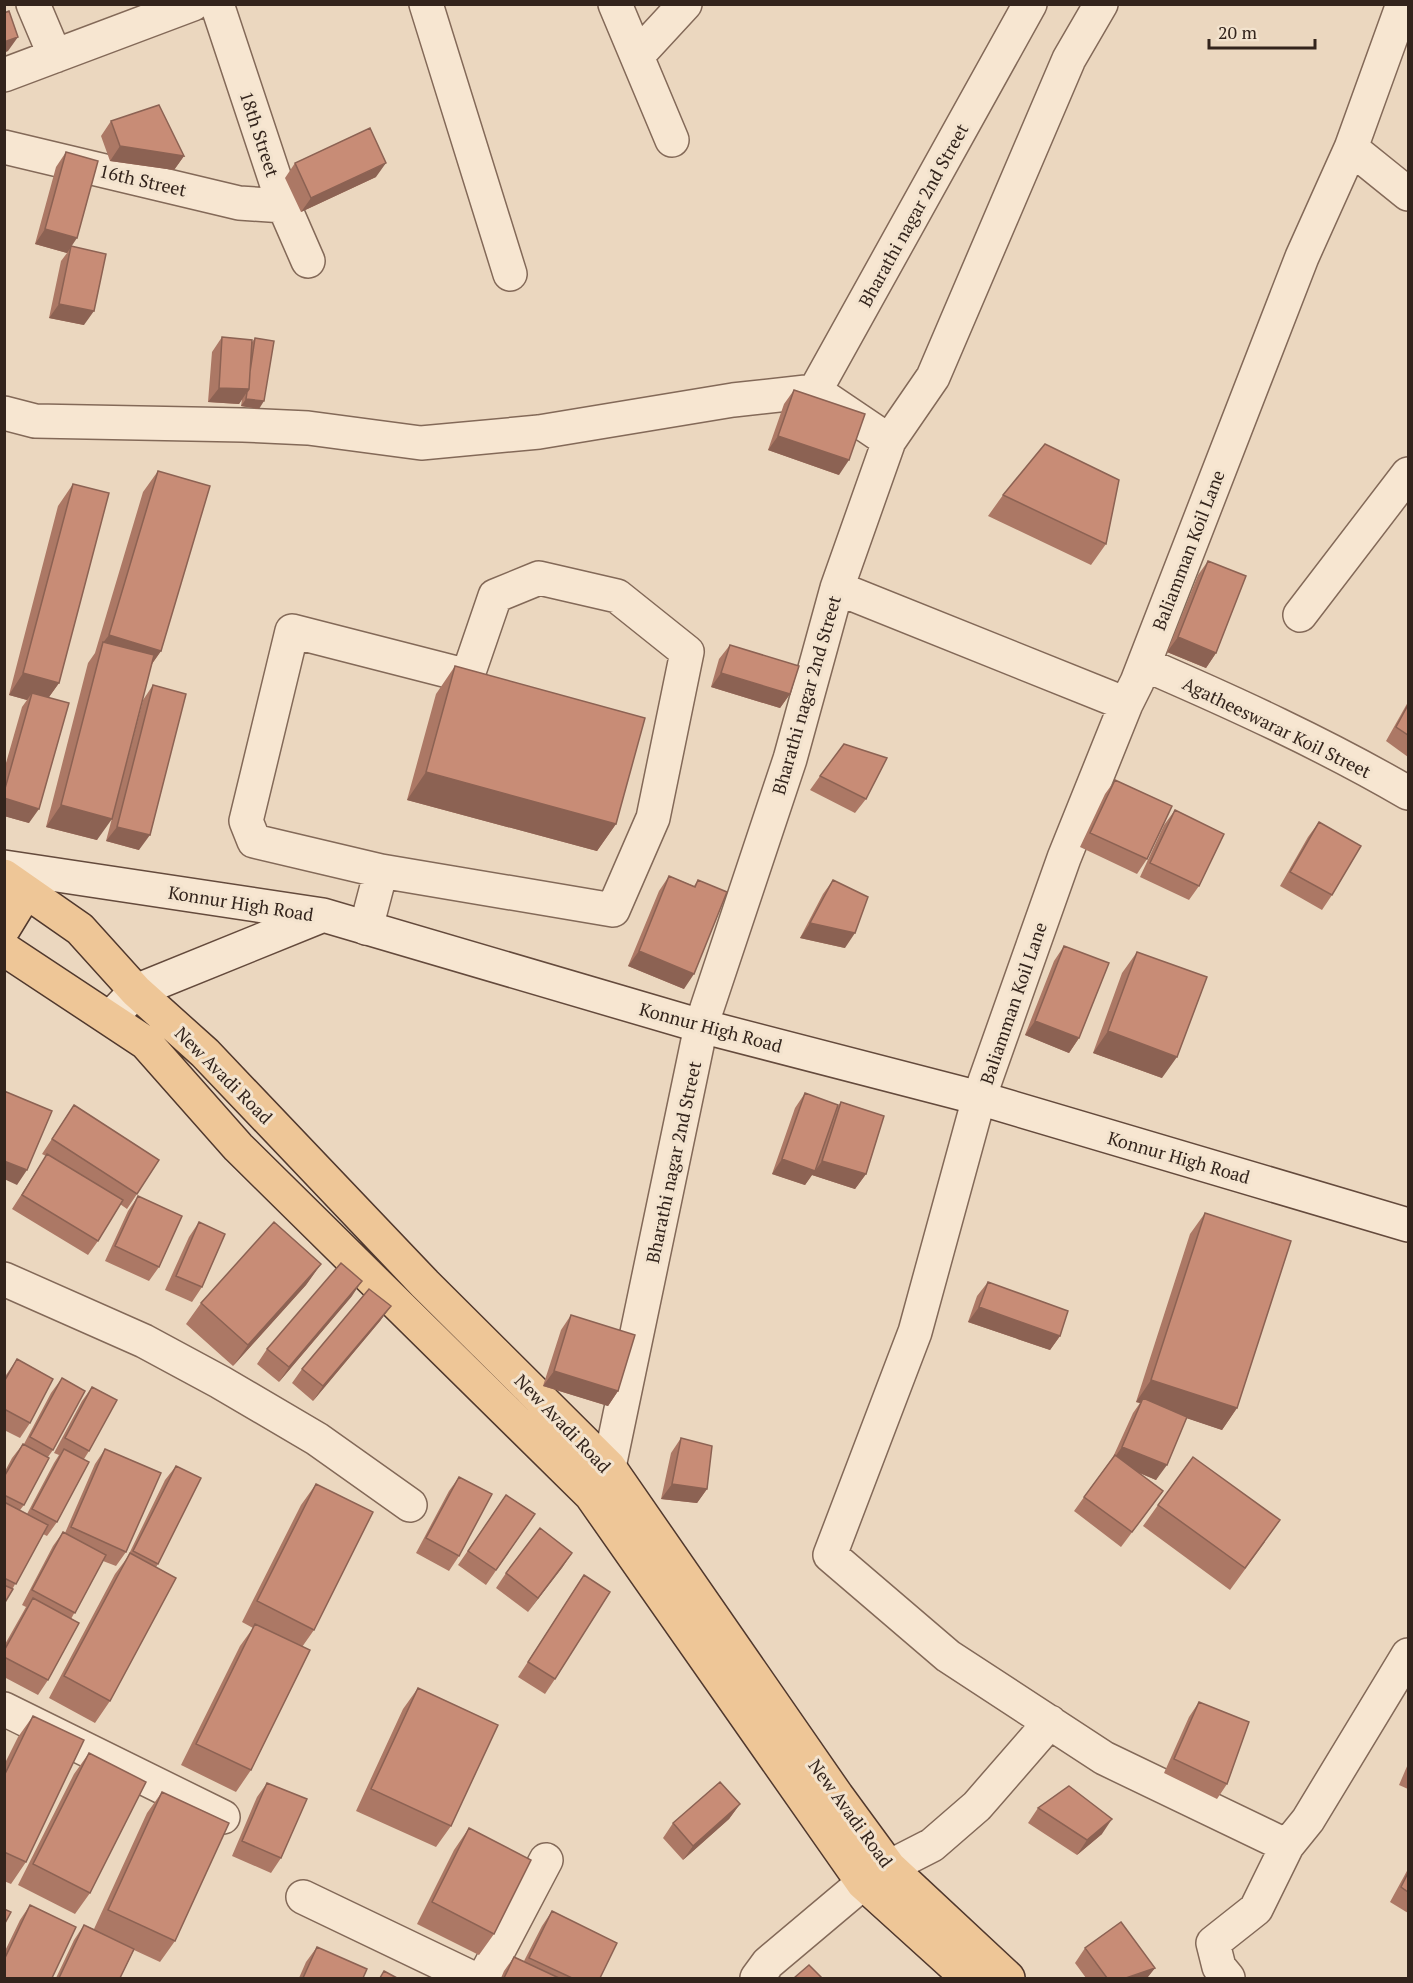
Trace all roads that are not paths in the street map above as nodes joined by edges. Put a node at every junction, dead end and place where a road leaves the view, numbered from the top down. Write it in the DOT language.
graph roads {
  1 [pos="33,4"];
  2 [pos="193,4"];
  3 [pos="217,4"];
  4 [pos="426,4"];
  5 [pos="615,4"];
  6 [pos="685,4"];
  7 [pos="1030,4"];
  8 [pos="1101,4"];
  9 [pos="1403,4"];
  10 [pos="55,56"];
  11 [pos="637,56"];
  12 [pos="4,75"];
  13 [pos="672,140"];
  14 [pos="4,147"];
  15 [pos="1351,148"];
  16 [pos="1408,194"];
  17 [pos="284,206"];
  18 [pos="308,261"];
  19 [pos="510,274"];
  20 [pos="815,391"];
  21 [pos="4,413"];
  22 [pos="889,441"];
  23 [pos="1408,474"];
  24 [pos="837,588"];
  25 [pos="1300,615"];
  26 [pos="1144,664"];
  27 [pos="1126,704"];
  28 [pos="1408,794"];
  29 [pos="4,867"];
  30 [pos="381,871"];
  31 [pos="15,884"];
  32 [pos="323,915"];
  33 [pos="4,928"];
  34 [pos="366,928"];
  35 [pos="4,949"];
  36 [pos="136,991"];
  37 [pos="110,1018"];
  38 [pos="701,1026"];
  39 [pos="979,1098"];
  40 [pos="1408,1225"];
  41 [pos="4,1279"];
  42 [pos="609,1467"];
  43 [pos="410,1505"];
  44 [pos="1408,1655"];
  45 [pos="4,1709"];
  46 [pos="1050,1722"];
  47 [pos="223,1817"];
  48 [pos="1287,1846"];
  49 [pos="546,1860"];
  50 [pos="876,1875"];
  51 [pos="303,1896"];
  52 [pos="472,1978"];
  53 [pos="484,1978"];
  54 [pos="757,1978"];
  55 [pos="968,1978"];
  56 [pos="1008,1978"];
  57 [pos="1228,1978"];
  1 -- 10 [label="street"];
  2 -- 10 [label="street"];
  3 -- 17 [label="street, 18th Street"];
  4 -- 19 [label="street"];
  5 -- 11 [label="street"];
  6 -- 11 [label="street"];
  7 -- 20 [label="street, Bharathi nagar 2nd Street"];
  8 -- 22 [label="street, Bharathi nagar 2nd Street"];
  9 -- 15 [label="street, Baliamman Koil Lane"];
  10 -- 12 [label="street"];
  11 -- 13 [label="street"];
  14 -- 17 [label="street, 16th Street"];
  15 -- 16 [label="street"];
  15 -- 26 [label="street, Baliamman Koil Lane"];
  17 -- 18 [label="street, 18th Street"];
  20 -- 21 [label="street"];
  20 -- 22 [label="street"];
  22 -- 24 [label="street, Bharathi nagar 2nd Street"];
  23 -- 25 [label="street"];
  24 -- 27 [label="street"];
  24 -- 38 [label="street, Bharathi nagar 2nd Street"];
  26 -- 27 [label="street, Baliamman Koil Lane"];
  26 -- 28 [label="street, Agatheeswarar Koil Street"];
  27 -- 39 [label="street, Baliamman Koil Lane"];
  29 -- 32 [label="street, Konnur High Road"];
  30 -- 30 [label="street"];
  30 -- 34 [label="street"];
  31 -- 33 [label="main road"];
  31 -- 36 [label="main road, New Avadi Road"];
  32 -- 34 [label="street, Konnur High Road"];
  32 -- 36 [label="street"];
  34 -- 38 [label="street, Konnur High Road"];
  35 -- 37 [label="main road, New Avadi Road"];
  36 -- 37 [label="street"];
  36 -- 42 [label="main road, New Avadi Road"];
  37 -- 50 [label="main road, New Avadi Road"];
  38 -- 39 [label="street, Konnur High Road"];
  38 -- 42 [label="street, Bharathi nagar 2nd Street"];
  39 -- 40 [label="street, Konnur High Road"];
  39 -- 46 [label="street, Baliamman Koil Lane"];
  41 -- 43 [label="street"];
  42 -- 50 [label="main road, New Avadi Road"];
  44 -- 48 [label="street"];
  45 -- 47 [label="street"];
  46 -- 48 [label="street"];
  46 -- 50 [label="street"];
  48 -- 57 [label="street"];
  49 -- 53 [label="street"];
  50 -- 54 [label="street"];
  50 -- 55 [label="main road, New Avadi Road"];
  50 -- 56 [label="main road, New Avadi Road"];
  51 -- 52 [label="street"];
}
